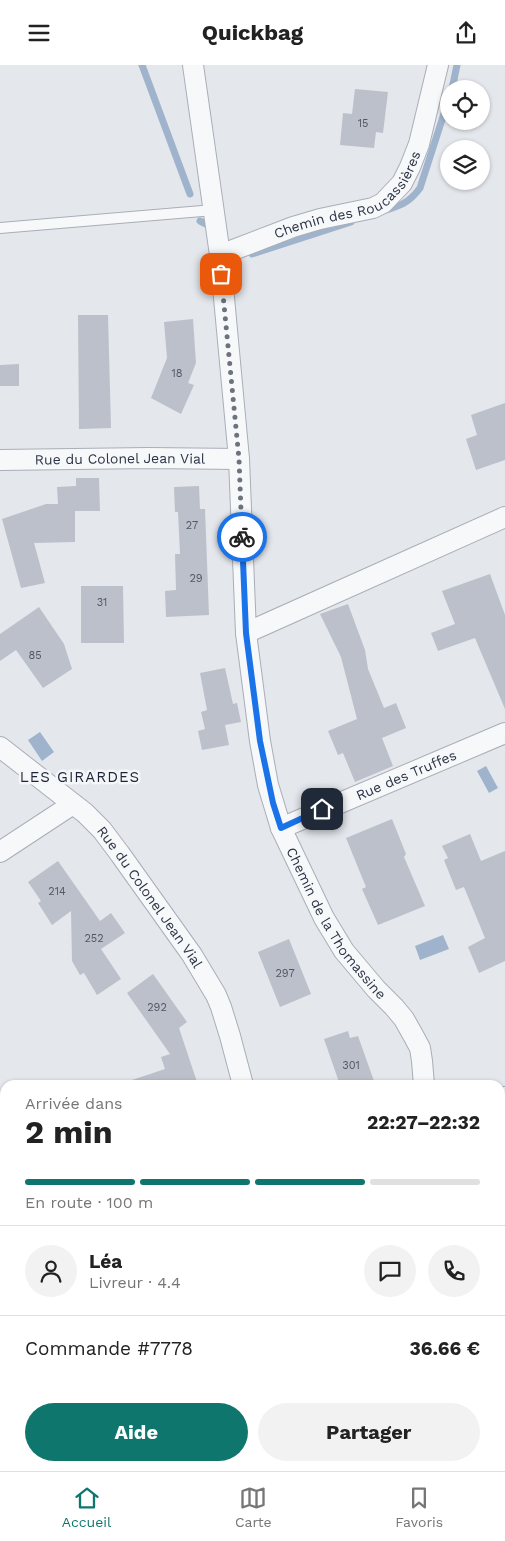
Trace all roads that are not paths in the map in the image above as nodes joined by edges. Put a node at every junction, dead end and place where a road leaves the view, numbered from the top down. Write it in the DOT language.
graph roads {
  1 [pos="193,65"];
  2 [pos="438,65"];
  3 [pos="214,210"];
  4 [pos="0,228"];
  5 [pos="220,255"];
  6 [pos="239,459"];
  7 [pos="0,460"];
  8 [pos="505,517"];
  9 [pos="246,633"];
  10 [pos="505,733"];
  11 [pos="0,747"];
  12 [pos="73,804"];
  13 [pos="281,828"];
  14 [pos="0,852"];
  15 [pos="242,1080"];
  16 [pos="424,1080"];
  1 -- 3 [label="street, Chemin de la Thomassine"];
  2 -- 5 [label="street, Chemin des Roucassières"];
  3 -- 4 [label="lane"];
  3 -- 5 [label="street, Chemin de la Thomassine"];
  5 -- 6 [label="street, Chemin de la Thomassine"];
  6 -- 7 [label="street, Rue du Colonel Jean Vial"];
  6 -- 9 [label="street, Chemin de la Thomassine"];
  8 -- 9 [label="street"];
  9 -- 13 [label="street, Chemin de la Thomassine"];
  10 -- 13 [label="street, Rue des Truffes"];
  11 -- 12 [label="street, Rue du Colonel Jean Vial"];
  12 -- 14 [label="street"];
  12 -- 15 [label="street, Rue du Colonel Jean Vial"];
  13 -- 16 [label="street, Chemin de la Thomassine"];
}
